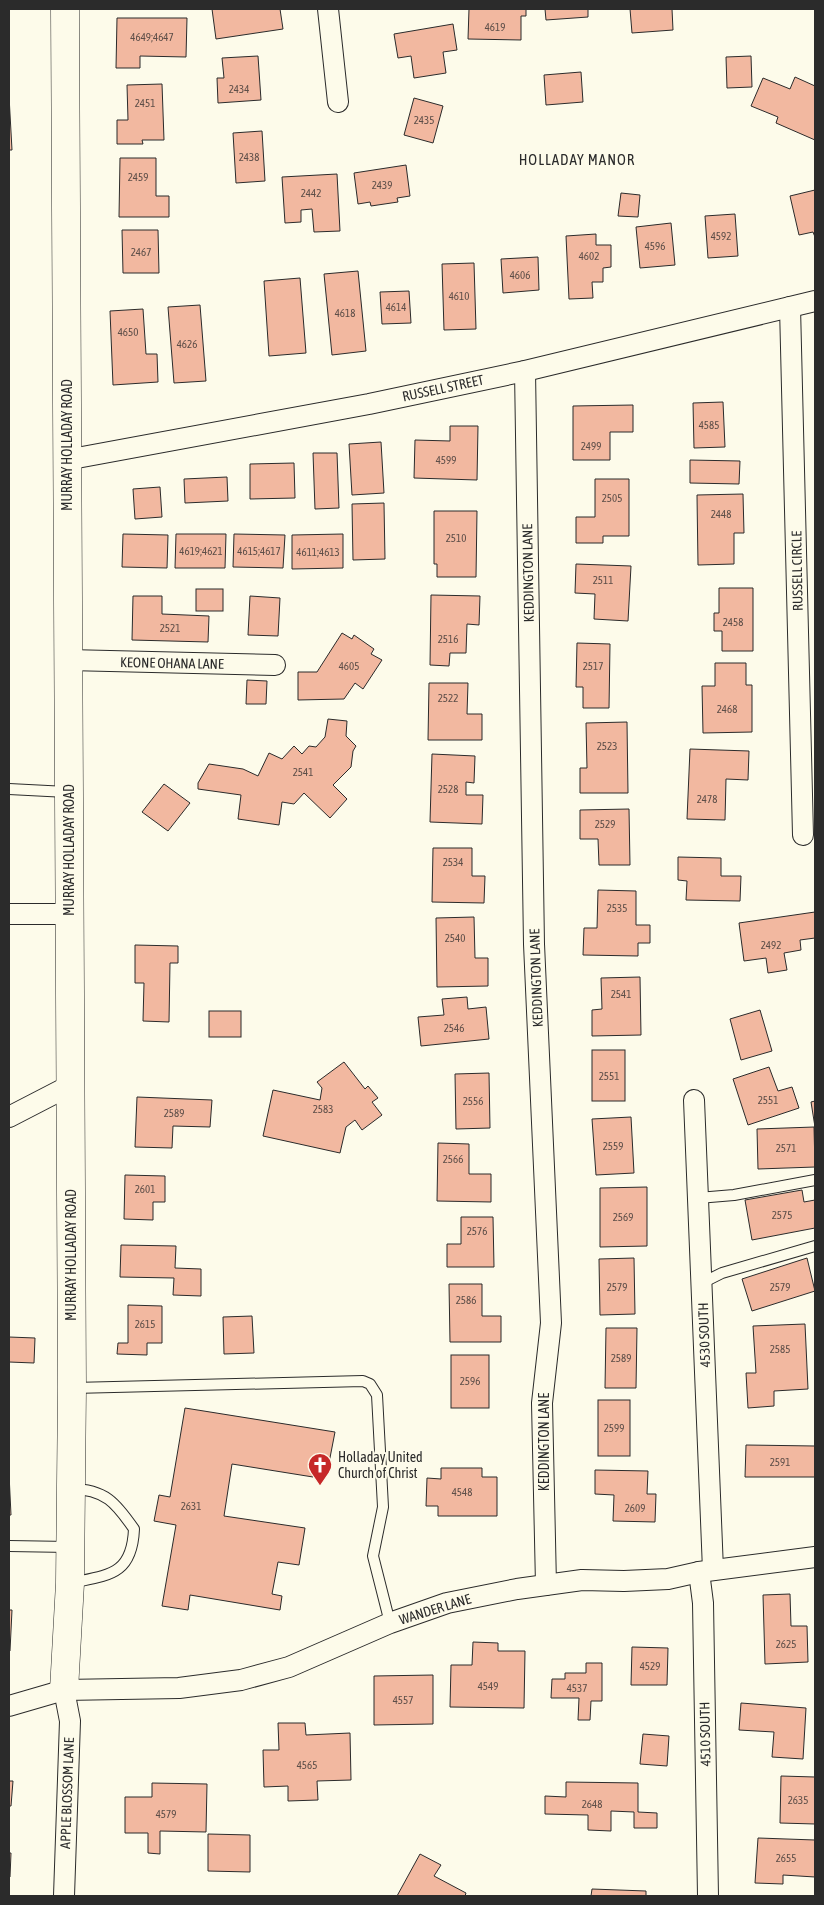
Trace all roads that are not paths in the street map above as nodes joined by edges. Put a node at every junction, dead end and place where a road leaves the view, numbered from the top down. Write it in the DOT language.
graph roads {
  1 [pos="65,9"];
  2 [pos="328,9"];
  3 [pos="338,102"];
  4 [pos="815,301"];
  5 [pos="790,307"];
  6 [pos="525,371"];
  7 [pos="66,460"];
  8 [pos="68,660"];
  9 [pos="275,665"];
  10 [pos="9,789"];
  11 [pos="68,792"];
  12 [pos="804,835"];
  13 [pos="9,914"];
  14 [pos="69,914"];
  15 [pos="69,1086"];
  16 [pos="694,1100"];
  17 [pos="9,1117"];
  18 [pos="815,1180"];
  19 [pos="698,1198"];
  20 [pos="815,1246"];
  21 [pos="702,1283"];
  22 [pos="72,1388"];
  23 [pos="71,1489"];
  24 [pos="9,1546"];
  25 [pos="70,1548"];
  26 [pos="815,1557"];
  27 [pos="706,1571"];
  28 [pos="70,1583"];
  29 [pos="546,1585"];
  30 [pos="390,1623"];
  31 [pos="64,1690"];
  32 [pos="9,1706"];
  33 [pos="64,1896"];
  34 [pos="708,1896"];
  1 -- 7 [label="street, MURRAY HOLLADAY ROAD"];
  2 -- 3 [label="street"];
  4 -- 5 [label="street, RUSSELL STREET"];
  5 -- 6 [label="street, RUSSELL STREET"];
  5 -- 12 [label="street, RUSSELL CIRCLE"];
  6 -- 7 [label="street, RUSSELL STREET"];
  6 -- 29 [label="street, KEDDINGTON LANE"];
  7 -- 8 [label="street, MURRAY HOLLADAY ROAD"];
  8 -- 9 [label="street, KEONE OHANA LANE"];
  8 -- 11 [label="street, MURRAY HOLLADAY ROAD"];
  10 -- 11 [label="lane"];
  11 -- 14 [label="street, MURRAY HOLLADAY ROAD"];
  13 -- 14 [label="street"];
  14 -- 15 [label="street, MURRAY HOLLADAY ROAD"];
  15 -- 17 [label="street"];
  15 -- 22 [label="street, MURRAY HOLLADAY ROAD"];
  16 -- 19 [label="street, 4530 SOUTH"];
  18 -- 19 [label="lane"];
  19 -- 21 [label="street, 4530 SOUTH"];
  20 -- 21 [label="lane"];
  21 -- 27 [label="street, 4530 SOUTH"];
  22 -- 23 [label="street, MURRAY HOLLADAY ROAD"];
  22 -- 30 [label="lane"];
  23 -- 25 [label="street, MURRAY HOLLADAY ROAD"];
  23 -- 28 [label="lane"];
  24 -- 25 [label="lane"];
  25 -- 28 [label="street, MURRAY HOLLADAY ROAD"];
  26 -- 27 [label="street, WANDER LANE"];
  27 -- 29 [label="street, WANDER LANE"];
  27 -- 34 [label="street, 4510 SOUTH"];
  28 -- 31 [label="street, MURRAY HOLLADAY ROAD"];
  29 -- 30 [label="street, WANDER LANE"];
  30 -- 31 [label="street, WANDER LANE"];
  31 -- 32 [label="street, WANDER LANE"];
  31 -- 33 [label="street, APPLE BLOSSOM LANE"];
}
